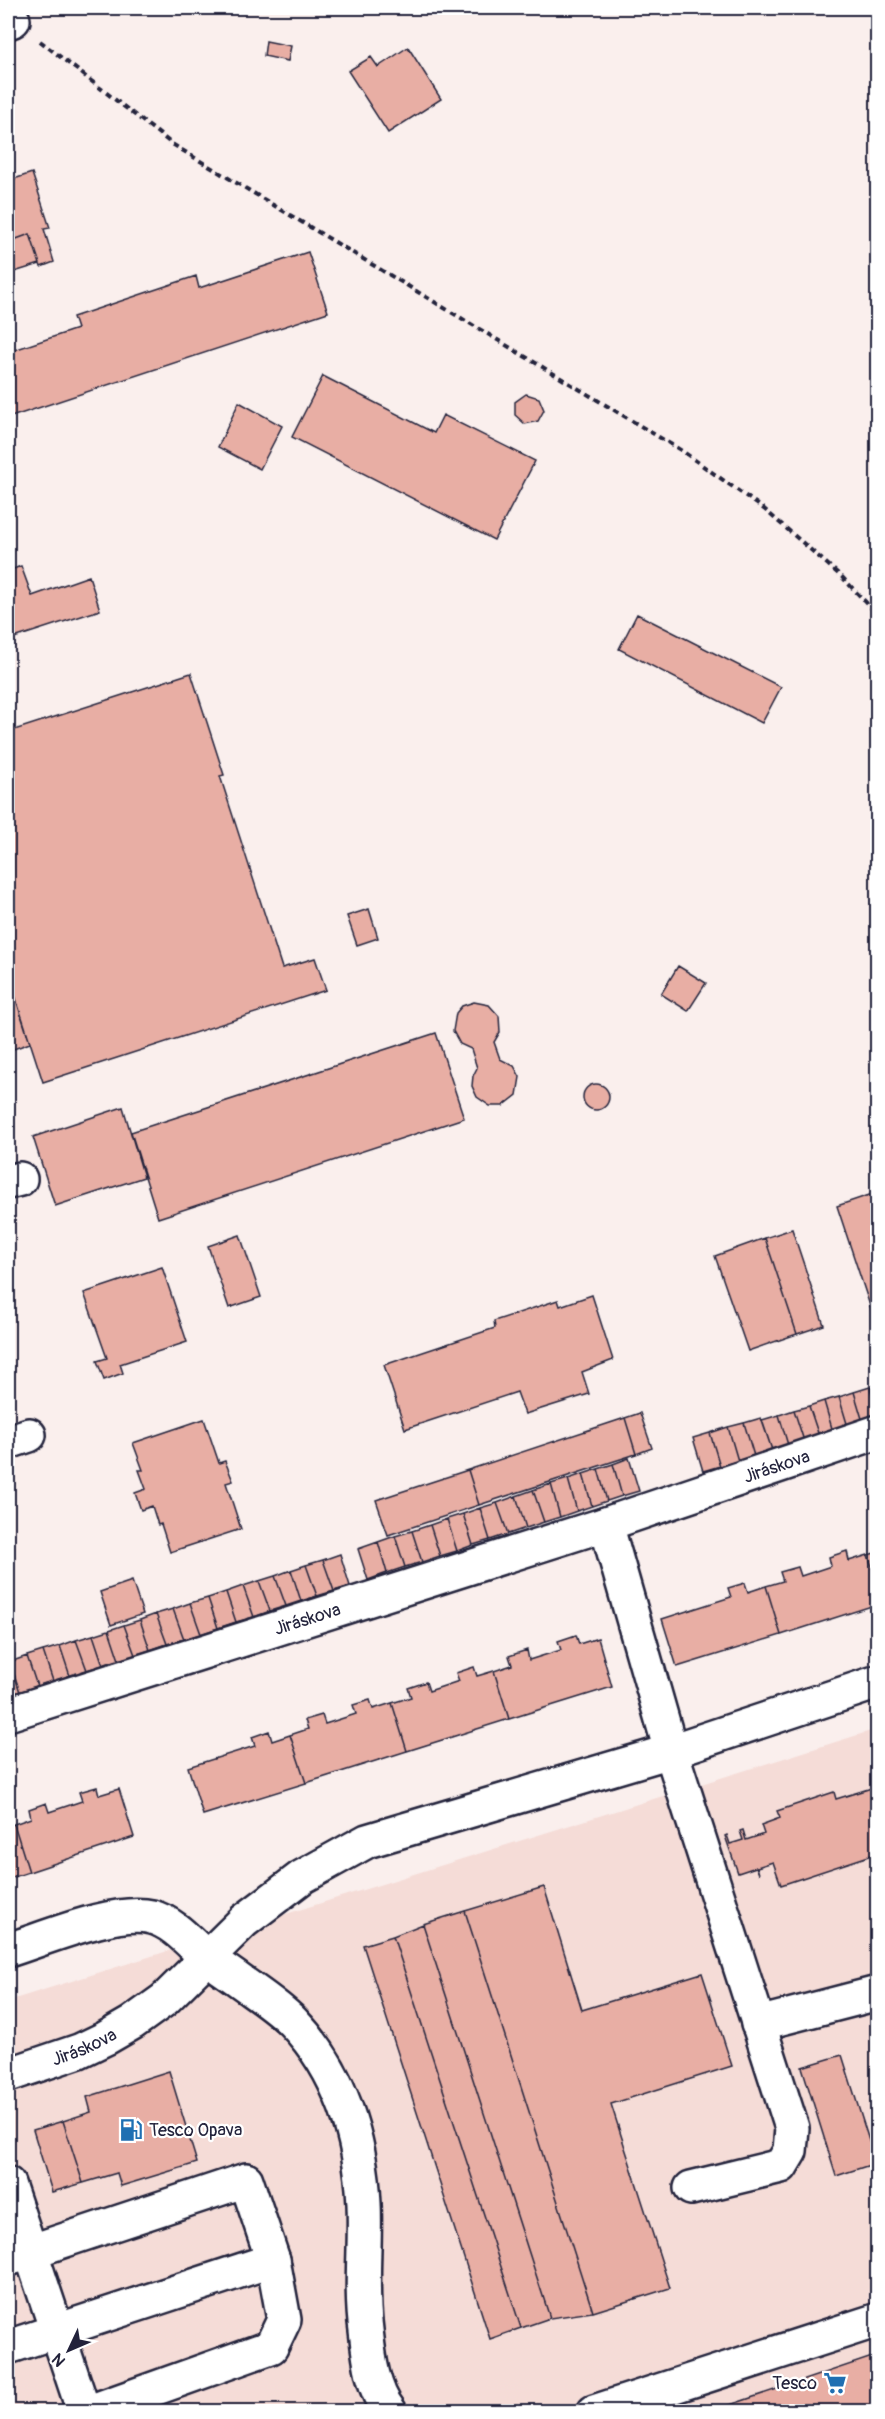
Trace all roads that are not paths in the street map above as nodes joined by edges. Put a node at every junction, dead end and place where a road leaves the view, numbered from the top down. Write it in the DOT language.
graph roads {
  1 [pos="878,1432"];
  2 [pos="606,1524"];
  3 [pos="878,1682"];
  4 [pos="8,1714"];
  5 [pos="671,1751"];
  6 [pos="8,1950"];
  7 [pos="206,1957"];
  8 [pos="878,1993"];
  9 [pos="758,2024"];
  10 [pos="8,2075"];
  11 [pos="8,2184"];
  12 [pos="691,2188"];
  13 [pos="19,2255"];
  14 [pos="273,2260"];
  15 [pos="878,2319"];
  16 [pos="57,2331"];
  17 [pos="8,2347"];
  18 [pos="84,2412"];
  19 [pos="89,2412"];
  20 [pos="390,2412"];
  21 [pos="594,2412"];
  1 -- 2 [label="street, Jiráskova"];
  2 -- 4 [label="street, Jiráskova"];
  2 -- 5 [label="street"];
  3 -- 5 [label="street, Jiráskova"];
  5 -- 7 [label="street, Jiráskova"];
  5 -- 9 [label="street"];
  6 -- 7 [label="street"];
  7 -- 10 [label="street, Jiráskova"];
  7 -- 20 [label="street"];
  8 -- 9 [label="street"];
  9 -- 12 [label="street"];
  11 -- 13 [label="street"];
  13 -- 14 [label="street"];
  13 -- 16 [label="street"];
  14 -- 16 [label="street"];
  14 -- 19 [label="street"];
  15 -- 21 [label="street"];
  16 -- 17 [label="street"];
  16 -- 18 [label="street"];
}
